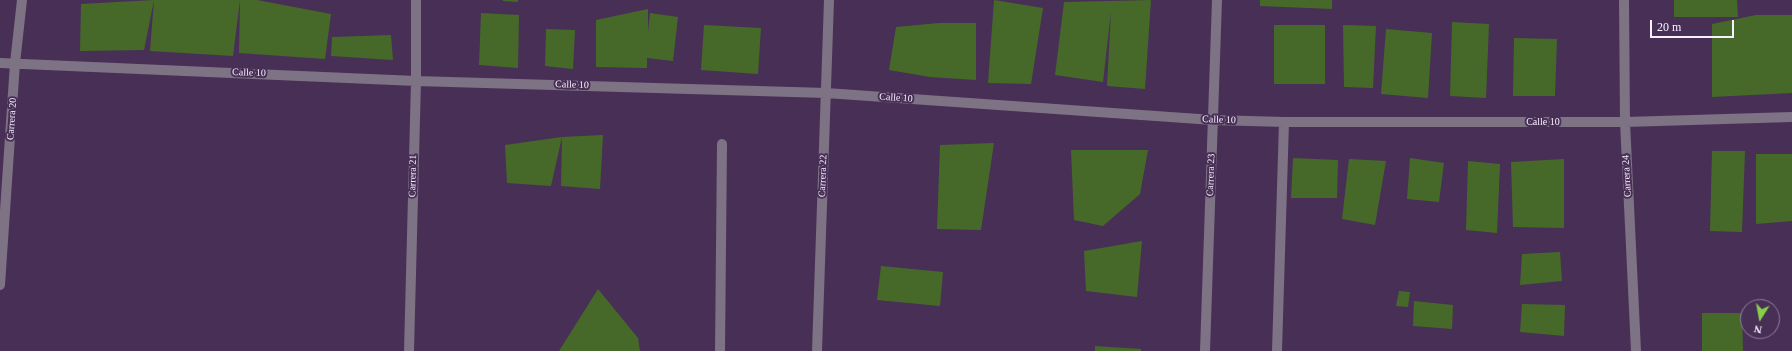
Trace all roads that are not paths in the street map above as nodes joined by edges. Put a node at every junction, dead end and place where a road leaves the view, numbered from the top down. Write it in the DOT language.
graph roads {
  1 [pos="22,0"];
  2 [pos="416,0"];
  3 [pos="829,0"];
  4 [pos="1217,0"];
  5 [pos="1624,0"];
  6 [pos="0,62"];
  7 [pos="15,63"];
  8 [pos="416,81"];
  9 [pos="826,93"];
  10 [pos="1792,117"];
  11 [pos="1213,120"];
  12 [pos="1284,122"];
  13 [pos="1625,122"];
  14 [pos="722,144"];
  15 [pos="0,285"];
  16 [pos="409,351"];
  17 [pos="720,351"];
  18 [pos="818,351"];
  19 [pos="1205,351"];
  20 [pos="1277,351"];
  21 [pos="1636,351"];
  1 -- 7 [label="street, Carrera 20"];
  2 -- 8 [label="street, Carrera 21"];
  3 -- 9 [label="street, Carrera 22"];
  4 -- 11 [label="street, Carrera 23"];
  5 -- 13 [label="street, Carrera 24"];
  6 -- 7 [label="street, Calle 10"];
  7 -- 8 [label="street, Calle 10"];
  7 -- 15 [label="street, Carrera 20"];
  8 -- 9 [label="street, Calle 10"];
  8 -- 16 [label="street, Carrera 21"];
  9 -- 11 [label="street, Calle 10"];
  9 -- 18 [label="street, Carrera 22"];
  10 -- 13 [label="street, Calle 10"];
  11 -- 12 [label="street, Calle 10"];
  11 -- 19 [label="street, Carrera 23"];
  12 -- 13 [label="street, Calle 10"];
  12 -- 20 [label="street"];
  13 -- 21 [label="street, Carrera 24"];
  14 -- 17 [label="street"];
}
